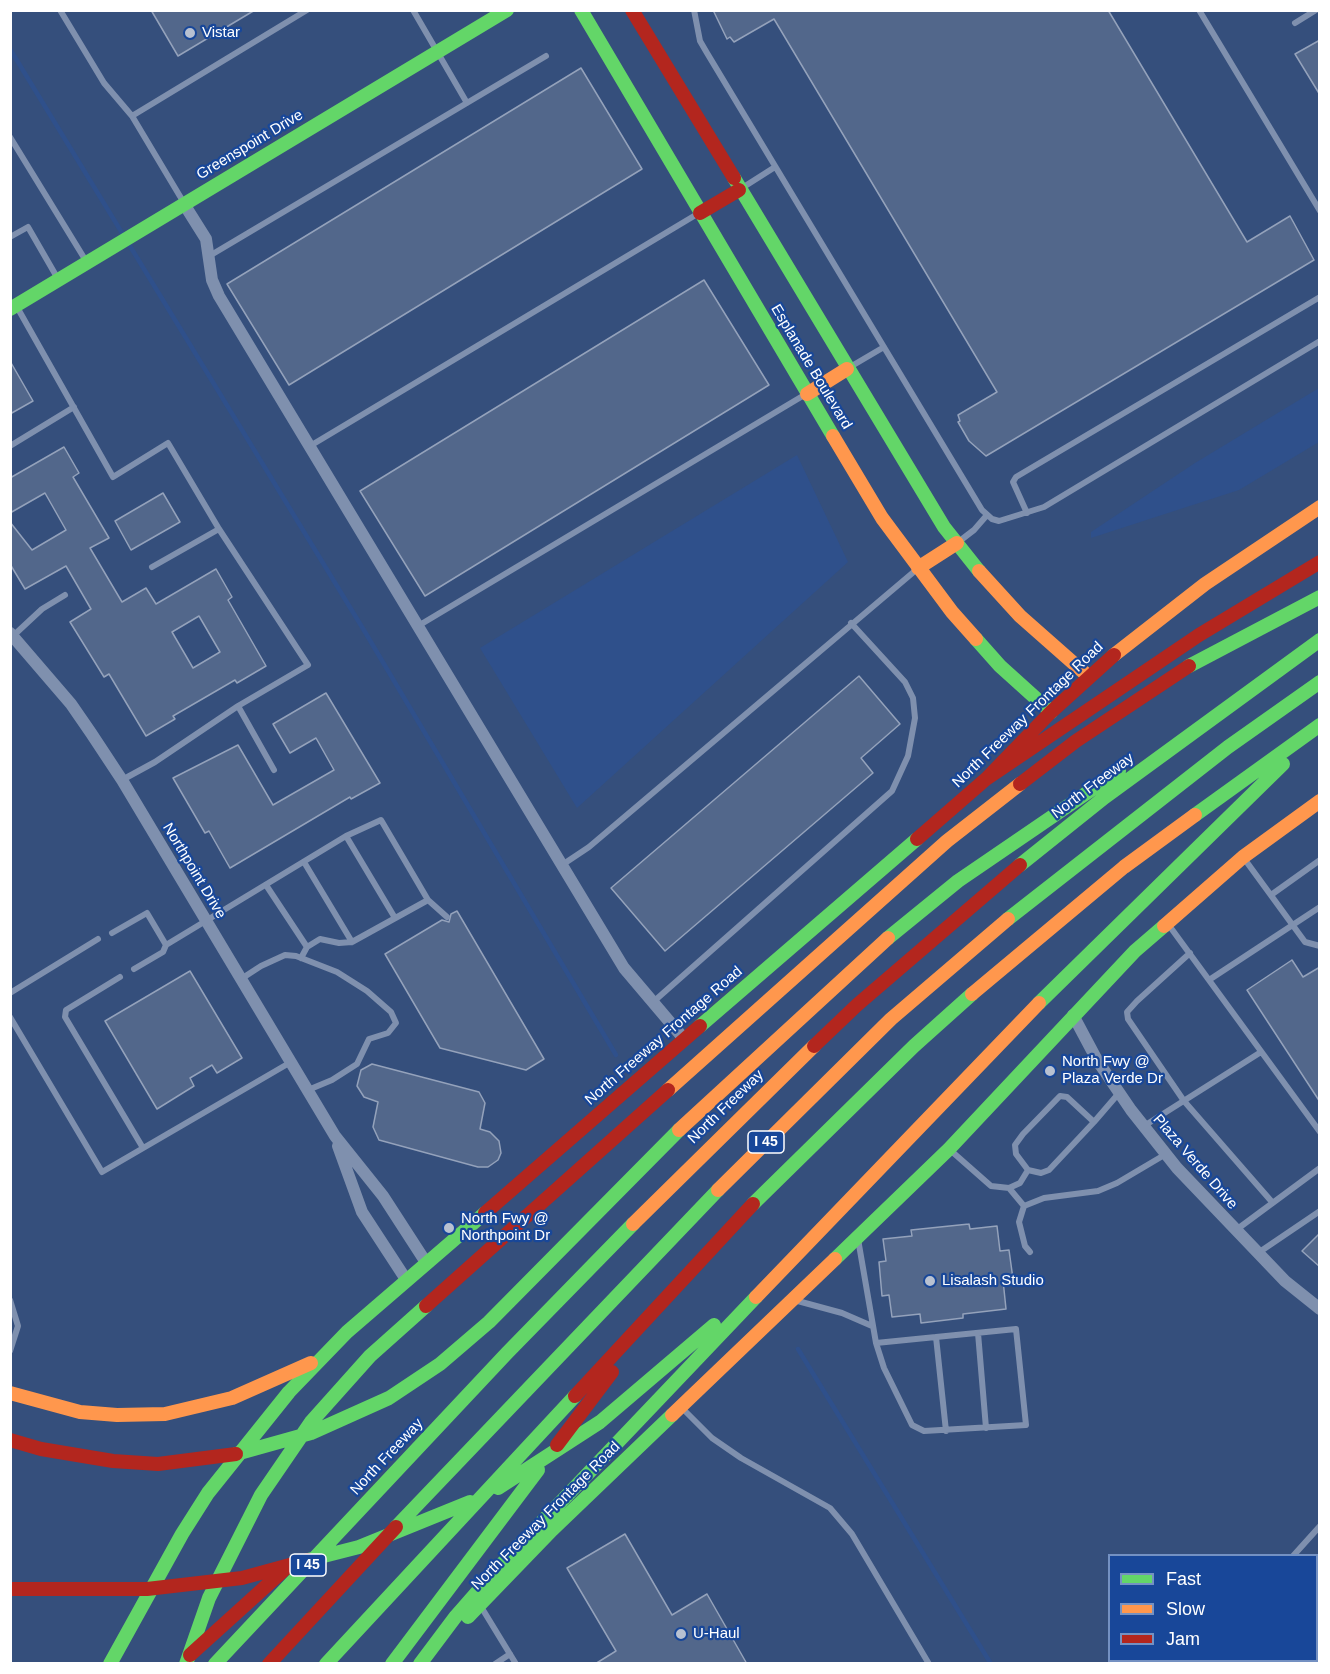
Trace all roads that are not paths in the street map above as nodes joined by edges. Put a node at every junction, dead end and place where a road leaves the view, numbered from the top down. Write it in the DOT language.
graph roads {
  1 [pos="60,10"];
  2 [pos="307,10"];
  3 [pos="413,10"];
  4 [pos="507,10"];
  5 [pos="580,10"];
  6 [pos="632,10"];
  7 [pos="694,10"];
  8 [pos="1199,10"];
  9 [pos="1316,10"];
  10 [pos="1295,23"];
  11 [pos="438,53"];
  12 [pos="546,56"];
  13 [pos="466,103"];
  14 [pos="132,116"];
  15 [pos="10,137"];
  16 [pos="775,167"];
  17 [pos="739,190"];
  18 [pos="184,204"];
  19 [pos="1320,212"];
  20 [pos="700,213"];
  21 [pos="10,237"];
  22 [pos="210,255"];
  23 [pos="90,260"];
  24 [pos="58,279"];
  25 [pos="1320,297"];
  26 [pos="13,307"];
  27 [pos="1320,341"];
  28 [pos="884,347"];
  29 [pos="847,369"];
  30 [pos="807,394"];
  31 [pos="74,407"];
  32 [pos="10,446"];
  33 [pos="310,446"];
  34 [pos="1320,507"];
  35 [pos="1027,513"];
  36 [pos="987,515"];
  37 [pos="219,529"];
  38 [pos="957,543"];
  39 [pos="1320,562"];
  40 [pos="152,567"];
  41 [pos="918,568"];
  42 [pos="64,595"];
  43 [pos="1320,597"];
  44 [pos="851,623"];
  45 [pos="418,626"];
  46 [pos="12,635"];
  47 [pos="1320,640"];
  48 [pos="1088,676"];
  49 [pos="1320,682"];
  50 [pos="1247,692"];
  51 [pos="238,706"];
  52 [pos="1051,712"];
  53 [pos="1320,725"];
  54 [pos="1320,732"];
  55 [pos="274,770"];
  56 [pos="986,779"];
  57 [pos="122,780"];
  58 [pos="1320,801"];
  59 [pos="346,836"];
  60 [pos="1243,856"];
  61 [pos="1320,860"];
  62 [pos="304,862"];
  63 [pos="562,865"];
  64 [pos="266,885"];
  65 [pos="1271,895"];
  66 [pos="428,900"];
  67 [pos="1320,907"];
  68 [pos="447,917"];
  69 [pos="395,918"];
  70 [pos="206,921"];
  71 [pos="1167,922"];
  72 [pos="1292,924"];
  73 [pos="112,933"];
  74 [pos="98,939"];
  75 [pos="352,942"];
  76 [pos="166,945"];
  77 [pos="1320,946"];
  78 [pos="307,947"];
  79 [pos="1190,953"];
  80 [pos="301,958"];
  81 [pos="134,969"];
  82 [pos="120,978"];
  83 [pos="241,979"];
  84 [pos="1209,980"];
  85 [pos="10,993"];
  86 [pos="652,1003"];
  87 [pos="1073,1015"];
  88 [pos="10,1017"];
  89 [pos="685,1040"];
  90 [pos="1262,1052"];
  91 [pos="291,1062"];
  92 [pos="308,1090"];
  93 [pos="1119,1093"];
  94 [pos="1184,1101"];
  95 [pos="1094,1122"];
  96 [pos="1144,1126"];
  97 [pos="1320,1132"];
  98 [pos="335,1136"];
  99 [pos="143,1148"];
  100 [pos="949,1149"];
  101 [pos="1166,1154"];
  102 [pos="1320,1168"];
  103 [pos="1028,1170"];
  104 [pos="1009,1188"];
  105 [pos="1272,1202"];
  106 [pos="1024,1206"];
  107 [pos="1320,1212"];
  108 [pos="829,1221"];
  109 [pos="1235,1230"];
  110 [pos="858,1238"];
  111 [pos="1030,1252"];
  112 [pos="1258,1254"];
  113 [pos="427,1264"];
  114 [pos="690,1272"];
  115 [pos="407,1281"];
  116 [pos="10,1300"];
  117 [pos="794,1300"];
  118 [pos="1320,1309"];
  119 [pos="10,1323"];
  120 [pos="18,1326"];
  121 [pos="873,1326"];
  122 [pos="978,1333"];
  123 [pos="936,1337"];
  124 [pos="876,1343"];
  125 [pos="10,1352"];
  126 [pos="317,1360"];
  127 [pos="10,1393"];
  128 [pos="682,1408"];
  129 [pos="986,1428"];
  130 [pos="946,1431"];
  131 [pos="10,1440"];
  132 [pos="400,1467"];
  133 [pos="1320,1526"];
  134 [pos="1295,1554"];
  135 [pos="10,1589"];
  136 [pos="480,1605"];
  137 [pos="510,1654"];
  138 [pos="110,1664"];
  139 [pos="183,1664"];
  140 [pos="215,1664"];
  141 [pos="269,1664"];
  142 [pos="326,1664"];
  143 [pos="392,1664"];
  144 [pos="421,1664"];
  145 [pos="495,1664"];
  146 [pos="516,1664"];
  147 [pos="929,1664"];
  1 -- 14 [label="lane"];
  2 -- 14 [label="lane"];
  3 -- 11 [label="lane"];
  4 -- 11 [label="main road, Greenspoint Drive"];
  5 -- 20 [label="main road, Esplanade Boulevard"];
  6 -- 17 [label="main road, Esplanade Boulevard"];
  7 -- 16 [label="lane"];
  8 -- 19 [label="lane"];
  9 -- 10 [label="lane"];
  11 -- 13 [label="lane"];
  11 -- 18 [label="main road, Greenspoint Drive"];
  12 -- 13 [label="lane"];
  13 -- 22 [label="lane"];
  14 -- 18 [label="lane"];
  15 -- 23 [label="lane"];
  16 -- 17 [label="lane"];
  16 -- 28 [label="lane"];
  17 -- 20 [label="main road"];
  17 -- 29 [label="main road, Esplanade Boulevard"];
  18 -- 22 [label="street"];
  18 -- 23 [label="main road, Greenspoint Drive"];
  20 -- 30 [label="main road, Esplanade Boulevard"];
  20 -- 33 [label="lane"];
  21 -- 24 [label="lane"];
  22 -- 33 [label="street"];
  23 -- 24 [label="main road, Greenspoint Drive"];
  24 -- 26 [label="main road, Greenspoint Drive"];
  25 -- 35 [label="lane"];
  26 -- 31 [label="lane"];
  27 -- 35 [label="lane"];
  28 -- 29 [label="lane"];
  28 -- 36 [label="lane"];
  29 -- 30 [label="main road"];
  29 -- 38 [label="main road, Esplanade Boulevard"];
  30 -- 41 [label="main road, Esplanade Boulevard"];
  30 -- 45 [label="lane"];
  31 -- 32 [label="lane"];
  31 -- 37 [label="lane"];
  33 -- 45 [label="street"];
  34 -- 48 [label="main road, North Freeway Frontage Road"];
  35 -- 36 [label="lane"];
  36 -- 38 [label="lane"];
  37 -- 40 [label="lane"];
  37 -- 51 [label="lane"];
  38 -- 41 [label="main road"];
  38 -- 48 [label="main road, Esplanade Boulevard"];
  39 -- 56 [label="main road"];
  41 -- 44 [label="lane"];
  41 -- 52 [label="main road, Esplanade Boulevard"];
  42 -- 46 [label="lane"];
  43 -- 139 [label="main road"];
  44 -- 63 [label="lane"];
  44 -- 86 [label="lane"];
  45 -- 63 [label="street"];
  46 -- 57 [label="street, Northpoint Drive"];
  47 -- 50 [label="main road, North Freeway / I 45"];
  48 -- 52 [label="main road, North Freeway Frontage Road"];
  49 -- 141 [label="main road, I 45"];
  50 -- 131 [label="main road"];
  50 -- 132 [label="main road, North Freeway / I 45"];
  51 -- 55 [label="lane"];
  51 -- 57 [label="lane"];
  52 -- 56 [label="main road, North Freeway Frontage Road"];
  53 -- 114 [label="main road, I 45"];
  54 -- 108 [label="main road"];
  56 -- 89 [label="main road, North Freeway Frontage Road"];
  57 -- 70 [label="street, Northpoint Drive"];
  58 -- 60 [label="main road, North Freeway Frontage Road"];
  59 -- 62 [label="lane"];
  59 -- 66 [label="lane"];
  59 -- 69 [label="lane"];
  60 -- 65 [label="lane"];
  60 -- 71 [label="main road, North Freeway Frontage Road"];
  61 -- 65 [label="lane"];
  62 -- 64 [label="lane"];
  62 -- 75 [label="lane"];
  63 -- 86 [label="street"];
  64 -- 70 [label="lane"];
  64 -- 78 [label="lane"];
  65 -- 72 [label="lane"];
  66 -- 68 [label="lane"];
  66 -- 69 [label="lane"];
  67 -- 72 [label="lane"];
  69 -- 75 [label="lane"];
  70 -- 76 [label="lane"];
  70 -- 83 [label="street, Northpoint Drive"];
  71 -- 79 [label="lane"];
  71 -- 87 [label="main road, North Freeway Frontage Road"];
  72 -- 77 [label="lane"];
  72 -- 84 [label="lane"];
  73 -- 76 [label="lane"];
  74 -- 85 [label="lane"];
  75 -- 78 [label="lane"];
  76 -- 81 [label="lane"];
  78 -- 80 [label="lane"];
  79 -- 84 [label="lane"];
  79 -- 94 [label="lane"];
  80 -- 83 [label="lane"];
  80 -- 92 [label="lane"];
  82 -- 99 [label="lane"];
  83 -- 91 [label="street, Northpoint Drive"];
  84 -- 90 [label="lane"];
  86 -- 89 [label="street"];
  87 -- 93 [label="street, Plaza Verde Drive"];
  87 -- 100 [label="main road, North Freeway Frontage Road"];
  88 -- 99 [label="lane"];
  89 -- 113 [label="main road, North Freeway Frontage Road"];
  90 -- 94 [label="lane"];
  90 -- 97 [label="lane"];
  91 -- 92 [label="street, Northpoint Drive"];
  91 -- 99 [label="lane"];
  92 -- 98 [label="street, Northpoint Drive"];
  93 -- 95 [label="lane"];
  93 -- 96 [label="street, Plaza Verde Drive"];
  94 -- 96 [label="lane"];
  94 -- 105 [label="lane"];
  95 -- 103 [label="lane"];
  95 -- 103 [label="lane"];
  96 -- 101 [label="street, Plaza Verde Drive"];
  98 -- 113 [label="street, Northpoint Drive"];
  98 -- 115 [label="street, Northpoint Drive"];
  100 -- 104 [label="lane"];
  100 -- 110 [label="main road, North Freeway Frontage Road"];
  101 -- 106 [label="lane"];
  101 -- 109 [label="street, Plaza Verde Drive"];
  102 -- 105 [label="lane"];
  103 -- 104 [label="lane"];
  104 -- 106 [label="lane"];
  105 -- 109 [label="lane"];
  106 -- 111 [label="lane"];
  107 -- 112 [label="lane"];
  108 -- 135 [label="main road"];
  108 -- 144 [label="main road"];
  109 -- 112 [label="street, Plaza Verde Drive"];
  110 -- 117 [label="main road, North Freeway Frontage Road"];
  110 -- 121 [label="lane"];
  112 -- 118 [label="street, Plaza Verde Drive"];
  113 -- 115 [label="main road, North Freeway Frontage Road"];
  114 -- 142 [label="main road, I 45"];
  114 -- 143 [label="main road"];
  115 -- 126 [label="main road, North Freeway Frontage Road"];
  116 -- 120 [label="lane"];
  117 -- 121 [label="lane"];
  117 -- 128 [label="main road, North Freeway Frontage Road"];
  119 -- 120 [label="lane"];
  120 -- 125 [label="lane"];
  121 -- 124 [label="lane"];
  122 -- 123 [label="lane"];
  122 -- 129 [label="lane"];
  122 -- 129 [label="lane"];
  123 -- 124 [label="lane"];
  123 -- 130 [label="lane"];
  124 -- 130 [label="lane"];
  126 -- 127 [label="main road"];
  126 -- 138 [label="main road, North Freeway Frontage Road"];
  128 -- 136 [label="main road, North Freeway Frontage Road"];
  128 -- 147 [label="lane"];
  129 -- 130 [label="lane"];
  132 -- 139 [label="main road"];
  132 -- 140 [label="main road, North Freeway / I 45"];
  133 -- 134 [label="lane"];
  136 -- 137 [label="lane"];
  136 -- 144 [label="main road, North Freeway Frontage Road"];
  137 -- 145 [label="lane"];
  137 -- 146 [label="lane"];
}
